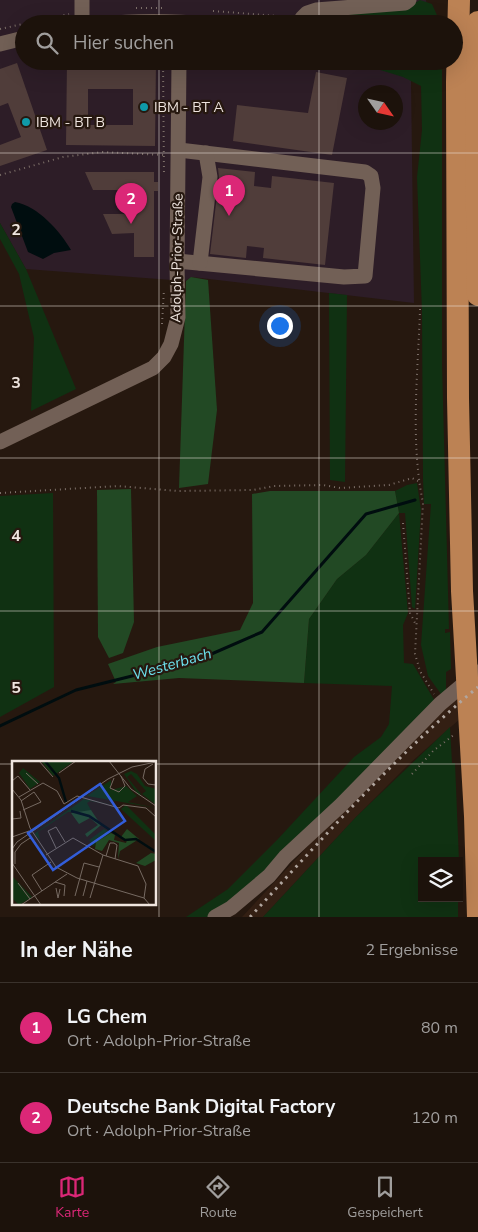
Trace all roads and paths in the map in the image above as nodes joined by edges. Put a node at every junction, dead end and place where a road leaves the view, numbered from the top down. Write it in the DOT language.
graph roads {
  1 [pos="82,0"];
  2 [pos="409,0"];
  3 [pos="82,15"];
  4 [pos="304,15"];
  5 [pos="463,18"];
  6 [pos="463,28"];
  7 [pos="478,38"];
  8 [pos="15,40"];
  9 [pos="0,44"];
  10 [pos="165,70"];
  11 [pos="179,70"];
  12 [pos="461,70"];
  13 [pos="477,119"];
  14 [pos="206,153"];
  15 [pos="174,154"];
  16 [pos="0,175"];
  17 [pos="164,185"];
  18 [pos="177,261"];
  19 [pos="200,263"];
  20 [pos="164,283"];
  21 [pos="478,295"];
  22 [pos="420,309"];
  23 [pos="162,333"];
  24 [pos="0,442"];
  25 [pos="418,481"];
  26 [pos="0,493"];
  27 [pos="404,523"];
  28 [pos="417,628"];
  29 [pos="472,673"];
  30 [pos="440,704"];
  31 [pos="433,751"];
  32 [pos="412,774"];
  33 [pos="215,917"];
  34 [pos="477,917"];
  1 -- 3 [label="street"];
  2 -- 4 [label="street"];
  5 -- 7 [label="street"];
  6 -- 13 [label="highway"];
  8 -- 9 [label="street"];
  10 -- 15 [label="path"];
  11 -- 15 [label="street, Adolph-Prior-Straße"];
  12 -- 29 [label="highway"];
  13 -- 21 [label="highway"];
  14 -- 15 [label="street"];
  14 -- 19 [label="street"];
  14 -- 19 [label="street"];
  15 -- 16 [label="path"];
  15 -- 17 [label="path"];
  15 -- 18 [label="street, Adolph-Prior-Straße"];
  18 -- 19 [label="street"];
  18 -- 24 [label="street, Adolph-Prior-Straße"];
  20 -- 23 [label="path"];
  22 -- 25 [label="path"];
  25 -- 26 [label="path"];
  25 -- 28 [label="path"];
  27 -- 28 [label="path"];
  28 -- 30 [label="path"];
  29 -- 30 [label="street"];
  29 -- 34 [label="highway"];
  30 -- 33 [label="street"];
  31 -- 32 [label="path"];
}
